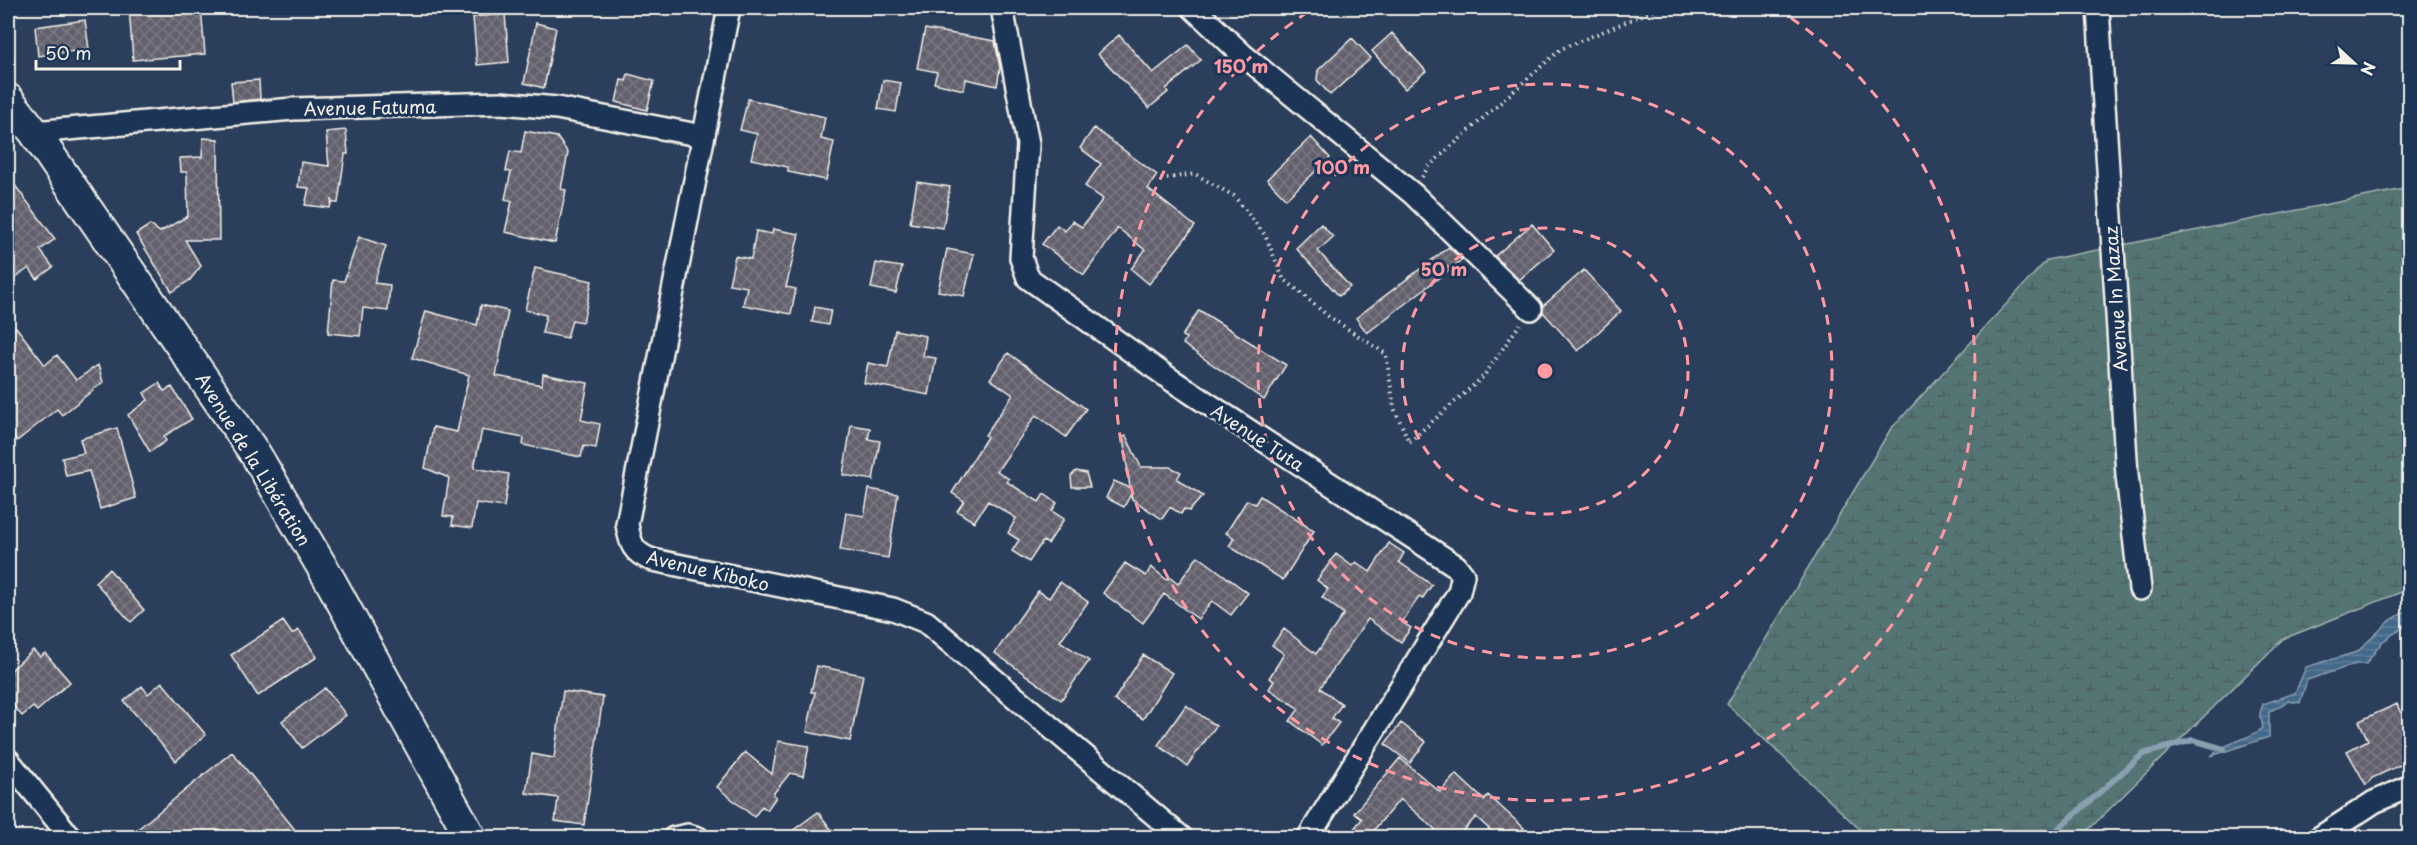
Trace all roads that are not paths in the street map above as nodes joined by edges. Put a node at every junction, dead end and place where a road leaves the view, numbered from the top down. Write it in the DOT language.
graph roads {
  1 [pos="729,8"];
  2 [pos="1002,8"];
  3 [pos="1193,8"];
  4 [pos="2098,8"];
  5 [pos="8,99"];
  6 [pos="34,132"];
  7 [pos="703,136"];
  8 [pos="1531,309"];
  9 [pos="2140,589"];
  10 [pos="8,760"];
  11 [pos="2409,786"];
  12 [pos="71,837"];
  13 [pos="471,837"];
  14 [pos="674,837"];
  15 [pos="698,837"];
  16 [pos="1182,837"];
  17 [pos="1308,837"];
  18 [pos="2319,837"];
  1 -- 7 [label="street, Avenue Kiboko"];
  2 -- 17 [label="street, Avenue Tuta"];
  3 -- 8 [label="street"];
  4 -- 9 [label="street, Avenue In Mazaz"];
  5 -- 6 [label="street, Avenue de la Libération"];
  6 -- 7 [label="street, Avenue Fatuma"];
  6 -- 13 [label="street, Avenue de la Libération"];
  7 -- 16 [label="street, Avenue Kiboko"];
  10 -- 12 [label="street"];
  11 -- 18 [label="street"];
  14 -- 15 [label="street"];
}
